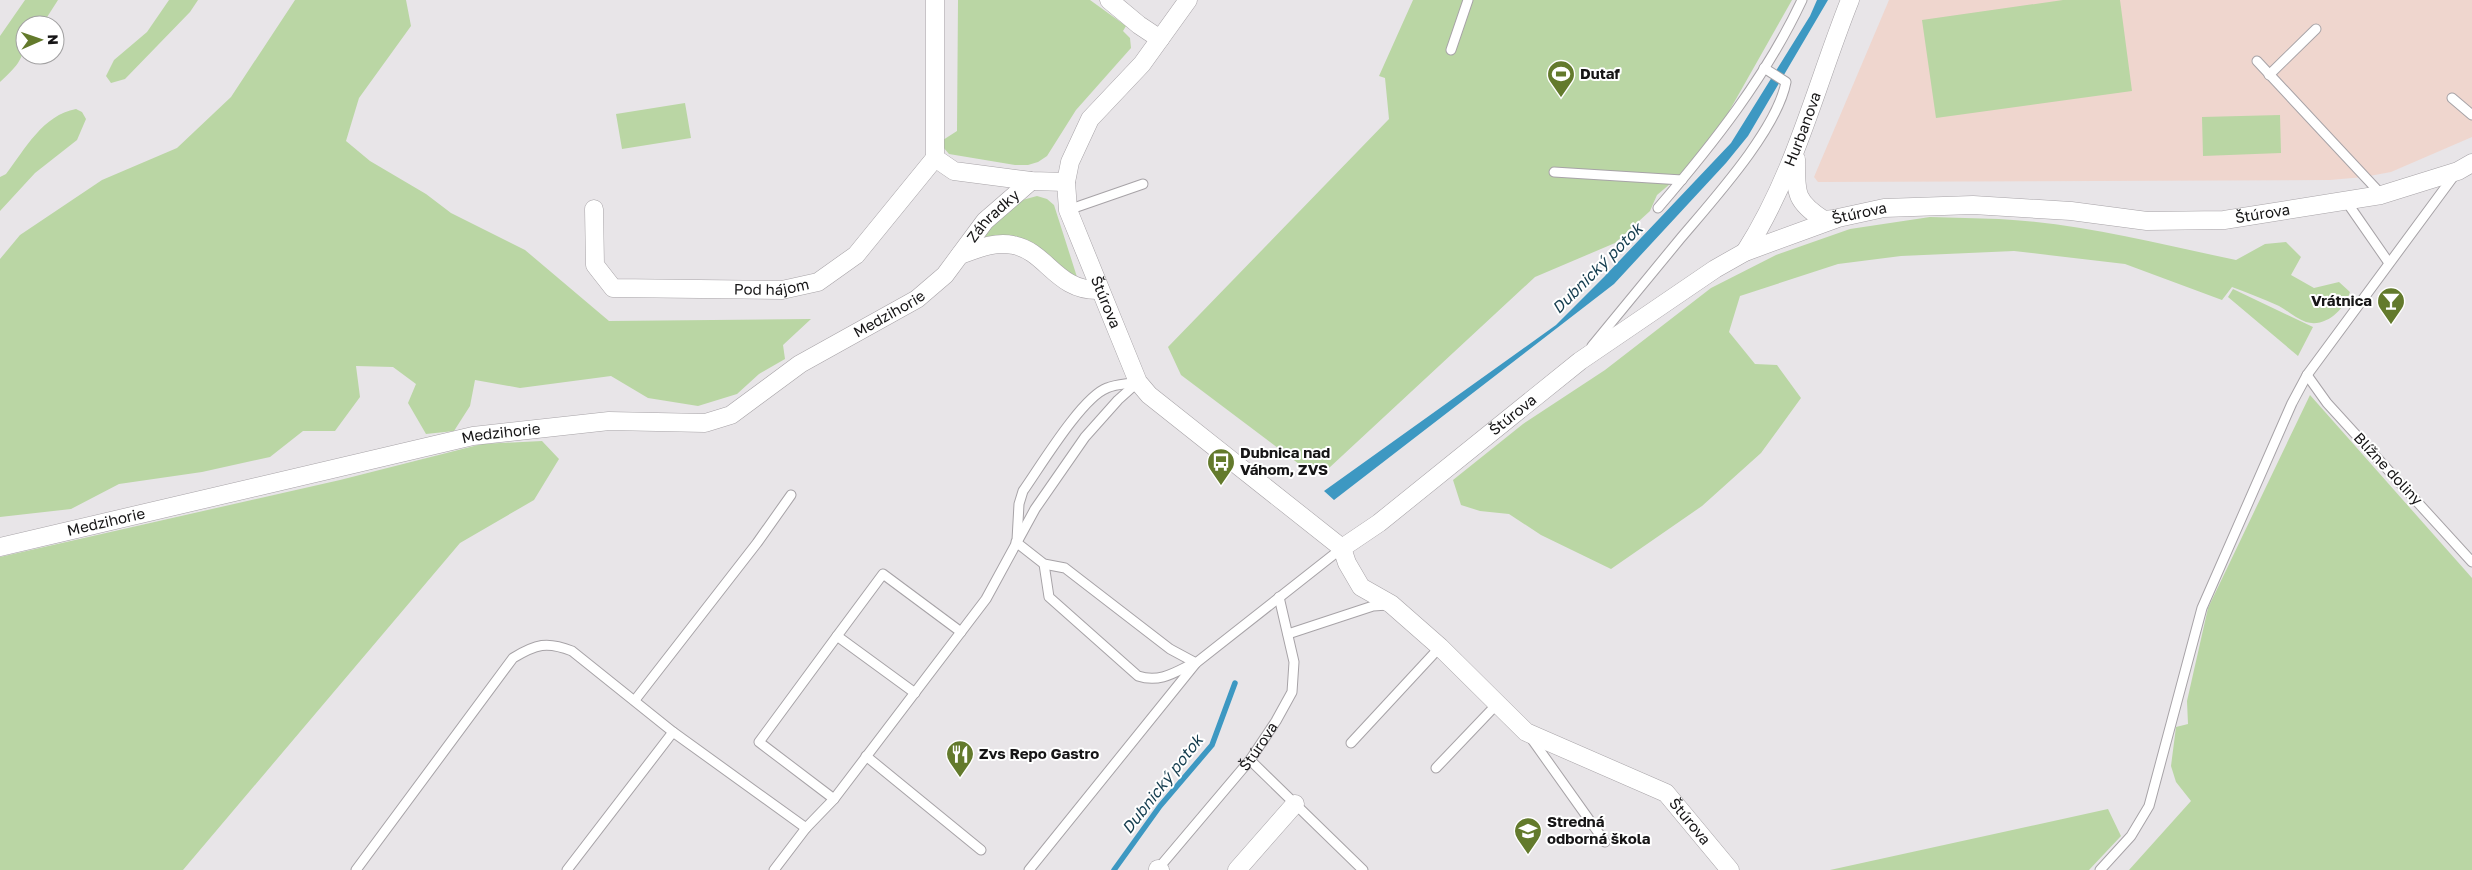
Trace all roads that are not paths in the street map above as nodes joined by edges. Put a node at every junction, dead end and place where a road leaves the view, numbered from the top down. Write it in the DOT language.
graph roads {
  1 [pos="935,0"];
  2 [pos="1109,0"];
  3 [pos="1188,0"];
  4 [pos="1468,0"];
  5 [pos="1802,0"];
  6 [pos="1850,0"];
  7 [pos="2316,29"];
  8 [pos="1160,39"];
  9 [pos="1451,50"];
  10 [pos="2257,61"];
  11 [pos="1765,69"];
  12 [pos="2269,75"];
  13 [pos="2452,98"];
  14 [pos="2472,115"];
  15 [pos="1796,151"];
  16 [pos="935,158"];
  17 [pos="2465,167"];
  18 [pos="1554,172"];
  19 [pos="1682,180"];
  20 [pos="1031,181"];
  21 [pos="1066,182"];
  22 [pos="1143,184"];
  23 [pos="2381,195"];
  24 [pos="2346,201"];
  25 [pos="1658,208"];
  26 [pos="594,209"];
  27 [pos="1068,210"];
  28 [pos="1838,218"];
  29 [pos="1745,252"];
  30 [pos="960,255"];
  31 [pos="2390,263"];
  32 [pos="1100,290"];
  33 [pos="1580,362"];
  34 [pos="2306,375"];
  35 [pos="1138,382"];
  36 [pos="791,495"];
  37 [pos="1016,542"];
  38 [pos="0,547"];
  39 [pos="1342,548"];
  40 [pos="2472,562"];
  41 [pos="1044,564"];
  42 [pos="1279,597"];
  43 [pos="1390,604"];
  44 [pos="961,632"];
  45 [pos="1288,634"];
  46 [pos="837,636"];
  47 [pos="1440,647"];
  48 [pos="1196,663"];
  49 [pos="915,693"];
  50 [pos="635,700"];
  51 [pos="1498,703"];
  52 [pos="674,732"];
  53 [pos="1526,732"];
  54 [pos="1351,743"];
  55 [pos="866,756"];
  56 [pos="1250,760"];
  57 [pos="1436,768"];
  58 [pos="834,799"];
  59 [pos="1295,804"];
  60 [pos="806,828"];
  61 [pos="1605,842"];
  62 [pos="981,850"];
  63 [pos="1358,868"];
  64 [pos="356,870"];
  65 [pos="567,870"];
  66 [pos="774,870"];
  67 [pos="1029,870"];
  68 [pos="1159,870"];
  69 [pos="1237,870"];
  70 [pos="1730,870"];
  71 [pos="2100,870"];
  1 -- 16 [label="street"];
  2 -- 8 [label="street"];
  3 -- 8 [label="street, Štúrova"];
  4 -- 9 [label="lane"];
  5 -- 11 [label="lane"];
  6 -- 15 [label="street, Hurbanova"];
  7 -- 12 [label="lane"];
  8 -- 21 [label="street, Štúrova"];
  10 -- 12 [label="lane"];
  11 -- 19 [label="lane"];
  11 -- 33 [label="lane"];
  12 -- 23 [label="lane"];
  13 -- 14 [label="lane"];
  15 -- 28 [label="street"];
  15 -- 29 [label="street, Hurbanova"];
  16 -- 20 [label="street"];
  16 -- 26 [label="street, Pod hájom"];
  17 -- 23 [label="street, Štúrova"];
  17 -- 31 [label="lane"];
  18 -- 19 [label="lane"];
  19 -- 25 [label="lane"];
  20 -- 21 [label="street"];
  20 -- 30 [label="street, Záhradky"];
  21 -- 27 [label="street, Štúrova"];
  22 -- 27 [label="lane"];
  23 -- 24 [label="street, Štúrova"];
  24 -- 28 [label="street, Štúrova"];
  24 -- 31 [label="lane"];
  27 -- 32 [label="street, Štúrova"];
  28 -- 29 [label="street, Štúrova"];
  29 -- 33 [label="street, Štúrova"];
  30 -- 32 [label="street"];
  30 -- 38 [label="street, Medzihorie"];
  31 -- 34 [label="lane"];
  32 -- 35 [label="street, Štúrova"];
  33 -- 39 [label="street, Štúrova"];
  34 -- 40 [label="lane, Blížne doliny"];
  34 -- 71 [label="lane"];
  35 -- 37 [label="lane"];
  35 -- 37 [label="lane"];
  35 -- 39 [label="street, Štúrova"];
  36 -- 50 [label="lane"];
  37 -- 41 [label="lane"];
  37 -- 44 [label="lane"];
  39 -- 42 [label="lane, Štúrova"];
  39 -- 43 [label="street, Štúrova"];
  41 -- 48 [label="lane"];
  41 -- 48 [label="lane"];
  42 -- 45 [label="lane, Štúrova"];
  42 -- 48 [label="lane, Štúrova"];
  43 -- 45 [label="lane"];
  43 -- 47 [label="street, Štúrova"];
  44 -- 46 [label="lane"];
  44 -- 49 [label="lane"];
  45 -- 56 [label="lane, Štúrova"];
  46 -- 49 [label="lane"];
  46 -- 58 [label="lane"];
  47 -- 51 [label="street, Štúrova"];
  47 -- 54 [label="lane"];
  48 -- 67 [label="lane, Štúrova"];
  49 -- 55 [label="lane"];
  50 -- 52 [label="lane"];
  50 -- 64 [label="lane"];
  51 -- 53 [label="street, Štúrova"];
  51 -- 57 [label="lane"];
  52 -- 60 [label="lane"];
  52 -- 65 [label="lane"];
  53 -- 61 [label="lane"];
  53 -- 70 [label="street, Štúrova"];
  55 -- 58 [label="lane"];
  55 -- 62 [label="lane"];
  56 -- 59 [label="lane"];
  56 -- 68 [label="lane, Štúrova"];
  58 -- 60 [label="lane"];
  59 -- 63 [label="lane"];
  59 -- 69 [label="street"];
  60 -- 66 [label="lane"];
}
